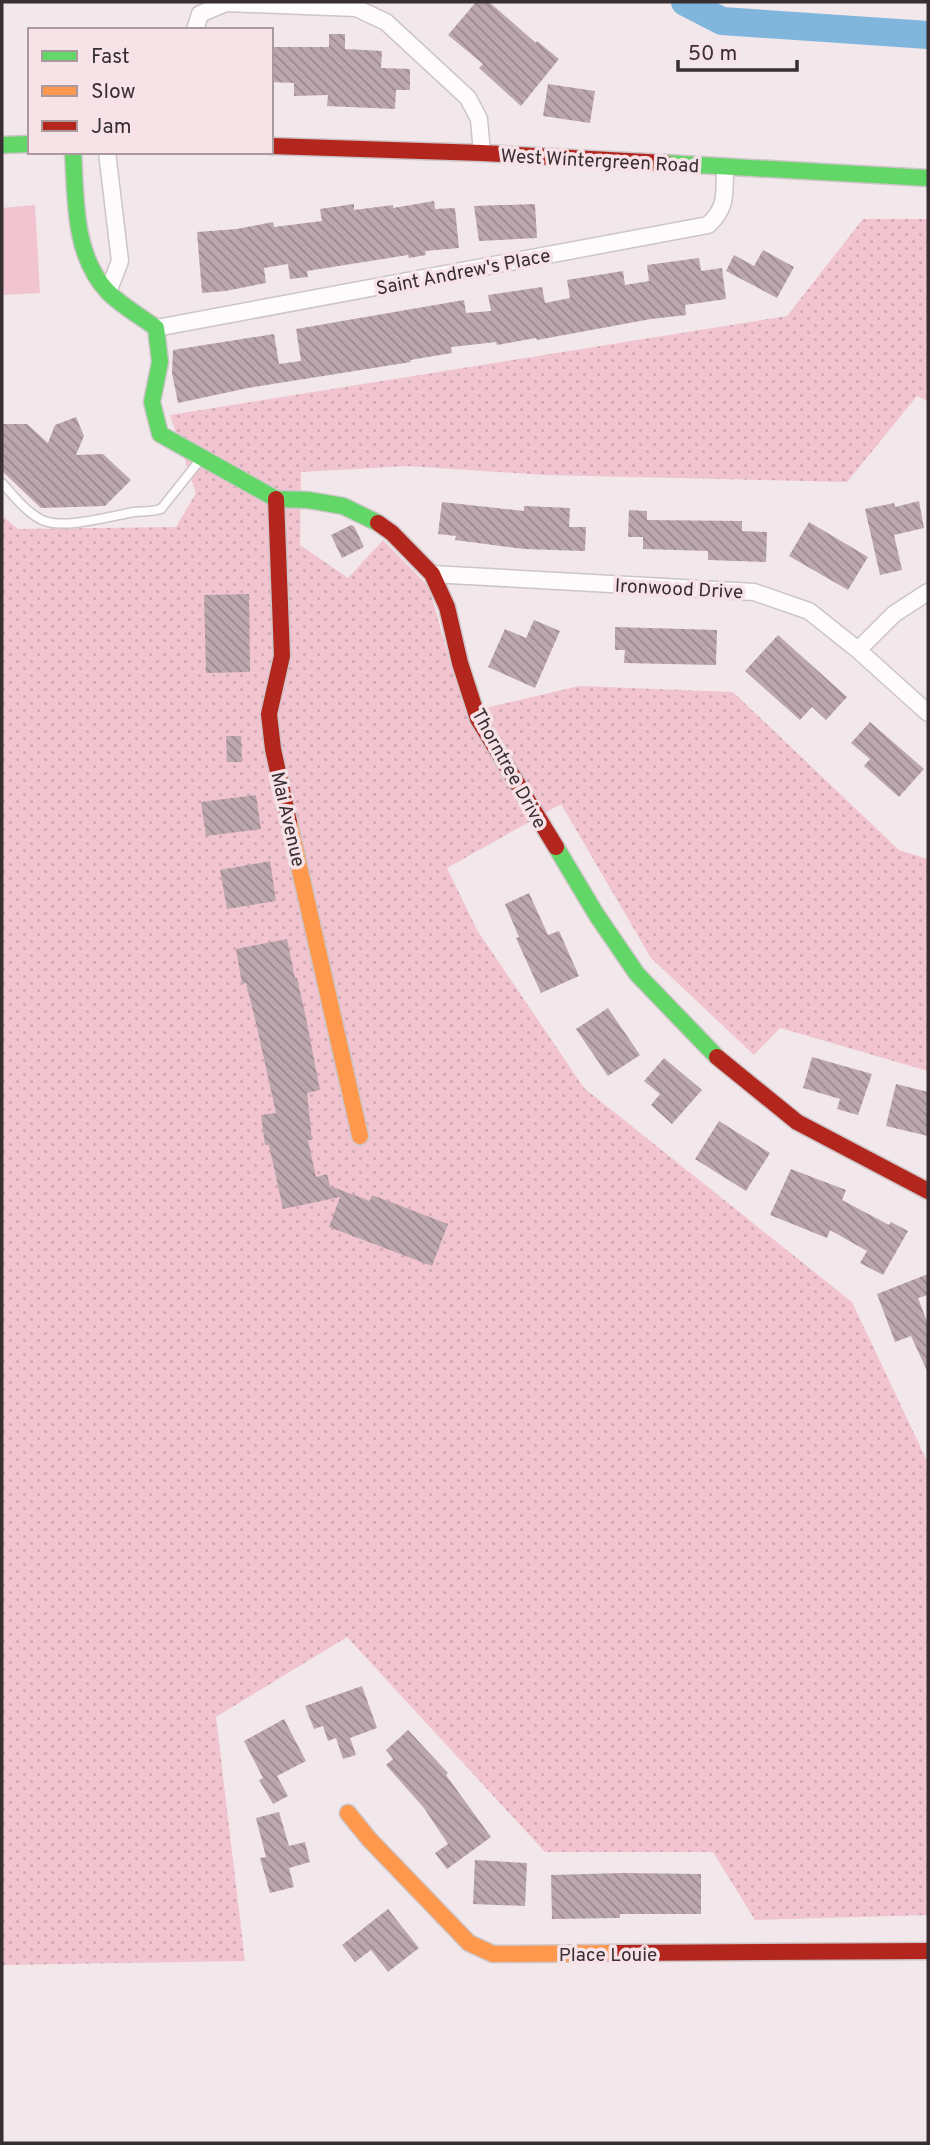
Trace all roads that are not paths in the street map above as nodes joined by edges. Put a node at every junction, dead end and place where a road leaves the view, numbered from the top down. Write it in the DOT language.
graph roads {
  1 [pos="260,4"];
  2 [pos="355,5"];
  3 [pos="196,28"];
  4 [pos="28,144"];
  5 [pos="2,145"];
  6 [pos="273,146"];
  7 [pos="482,153"];
  8 [pos="73,154"];
  9 [pos="107,154"];
  10 [pos="726,167"];
  11 [pos="928,178"];
  12 [pos="108,292"];
  13 [pos="156,328"];
  14 [pos="201,458"];
  15 [pos="2,483"];
  16 [pos="276,499"];
  17 [pos="432,575"];
  18 [pos="928,592"];
  19 [pos="858,650"];
  20 [pos="928,713"];
  21 [pos="360,1136"];
  22 [pos="928,1191"];
  23 [pos="348,1813"];
  24 [pos="928,1951"];
  1 -- 2 [label="street"];
  1 -- 3 [label="street"];
  2 -- 7 [label="street"];
  4 -- 5 [label="street"];
  6 -- 7 [label="street, West Wintergreen Road"];
  7 -- 10 [label="street, West Wintergreen Road"];
  8 -- 12 [label="street"];
  9 -- 12 [label="street"];
  10 -- 11 [label="street, West Wintergreen Road"];
  10 -- 13 [label="street, Saint Andrew's Place"];
  12 -- 13 [label="street"];
  13 -- 14 [label="street, Thorntree Drive"];
  14 -- 15 [label="lane"];
  14 -- 16 [label="street, Thorntree Drive"];
  16 -- 17 [label="street, Thorntree Drive"];
  16 -- 21 [label="street, Mai Avenue"];
  17 -- 19 [label="street, Ironwood Drive"];
  17 -- 22 [label="street, Thorntree Drive"];
  18 -- 19 [label="street"];
  19 -- 20 [label="street, Ironwood Drive"];
  23 -- 24 [label="street, Place Louie"];
}
